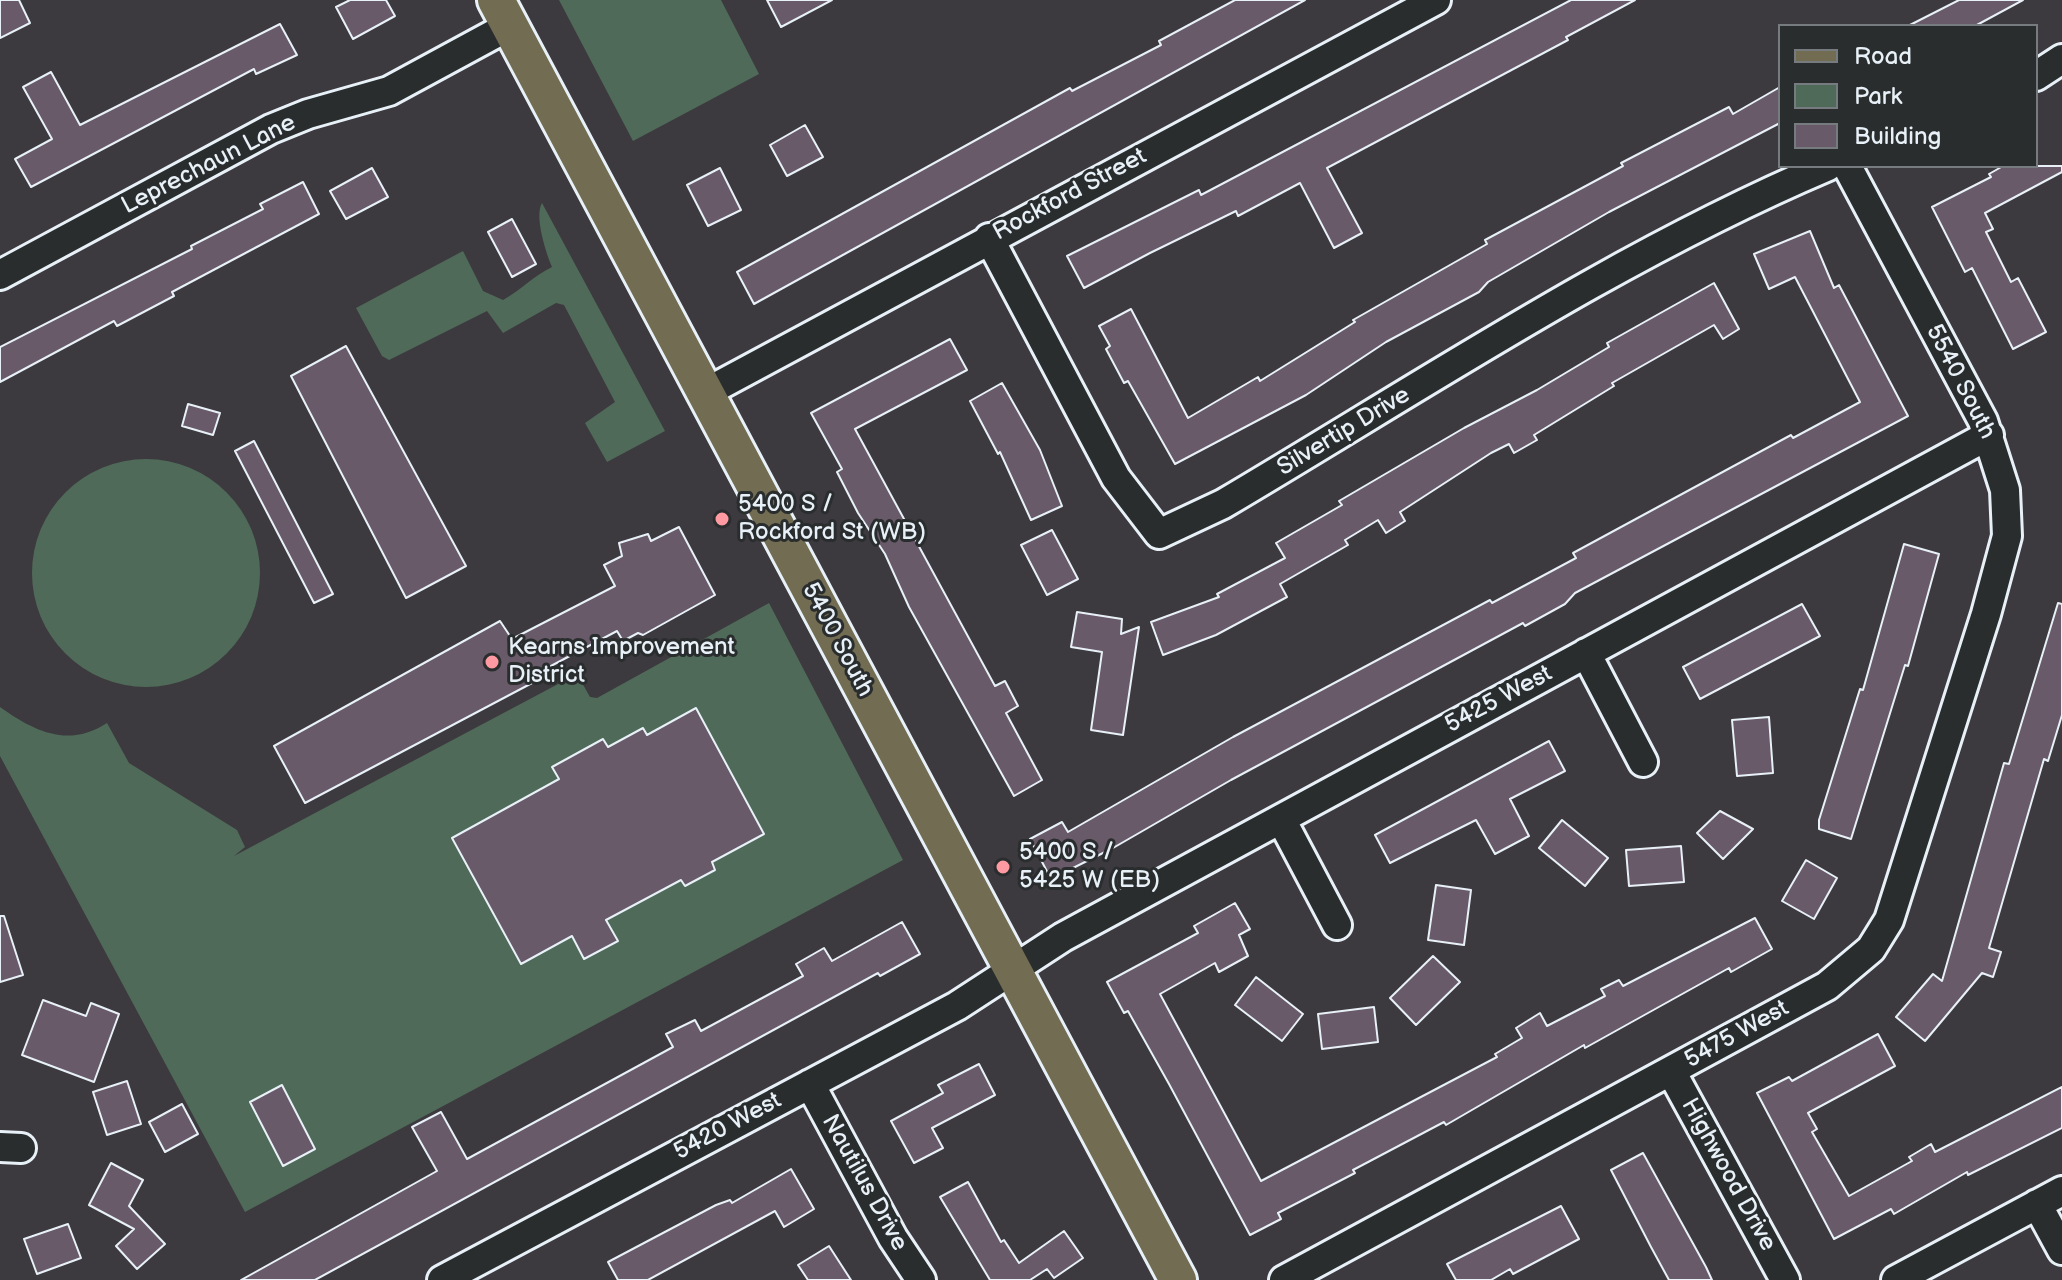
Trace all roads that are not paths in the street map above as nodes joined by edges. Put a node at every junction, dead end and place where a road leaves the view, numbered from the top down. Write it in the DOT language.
graph roads {
  1 [pos="1436,0"];
  2 [pos="502,13"];
  3 [pos="2062,59"];
  4 [pos="2038,75"];
  5 [pos="1823,168"];
  6 [pos="1848,168"];
  7 [pos="989,238"];
  8 [pos="0,275"];
  9 [pos="705,393"];
  10 [pos="1989,435"];
  11 [pos="1986,614"];
  12 [pos="1586,653"];
  13 [pos="1643,762"];
  14 [pos="1281,819"];
  15 [pos="1337,925"];
  16 [pos="1012,970"];
  17 [pos="1671,1071"];
  18 [pos="810,1084"];
  19 [pos="2050,1197"];
  20 [pos="2062,1250"];
  21 [pos="479,1271"];
  22 [pos="442,1280"];
  23 [pos="921,1280"];
  24 [pos="1178,1280"];
  25 [pos="1284,1280"];
  26 [pos="1785,1280"];
  27 [pos="1896,1280"];
  1 -- 7 [label="street, Rockford Street"];
  2 -- 8 [label="street, Leprechaun Lane"];
  2 -- 9 [label="main road, 5400 South"];
  3 -- 4 [label="street"];
  5 -- 7 [label="street, Silvertip Drive"];
  6 -- 10 [label="street, 5540 South"];
  7 -- 9 [label="street, Rockford Street"];
  9 -- 16 [label="main road, 5400 South"];
  10 -- 11 [label="street, 5540 South"];
  10 -- 12 [label="street, 5425 West"];
  11 -- 17 [label="street, 5475 West"];
  12 -- 13 [label="street"];
  12 -- 14 [label="street, 5425 West"];
  14 -- 15 [label="street"];
  14 -- 16 [label="street, 5425 West"];
  16 -- 18 [label="street, 5420 West"];
  16 -- 24 [label="main road, 5400 South"];
  17 -- 25 [label="street, 5475 West"];
  17 -- 26 [label="street, Highwood Drive"];
  18 -- 21 [label="street, 5420 West"];
  18 -- 23 [label="street, Nautilus Drive"];
  19 -- 20 [label="street"];
  19 -- 27 [label="street"];
  21 -- 22 [label="street, 5420 West"];
}
